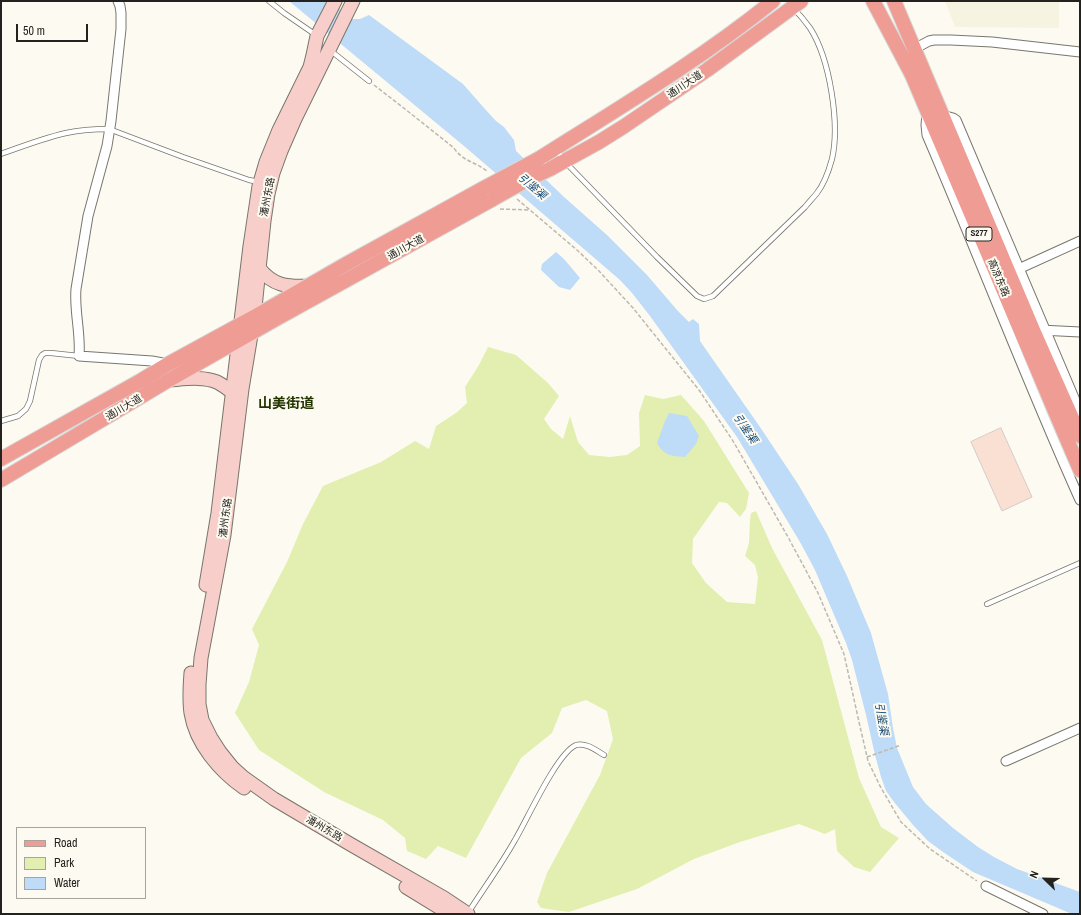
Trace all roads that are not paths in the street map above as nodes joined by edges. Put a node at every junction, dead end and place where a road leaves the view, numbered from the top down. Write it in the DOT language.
graph roads {
  1 [pos="118,1"];
  2 [pos="269,1"];
  3 [pos="335,1"];
  4 [pos="773,1"];
  5 [pos="894,1"];
  6 [pos="873,2"];
  7 [pos="797,4"];
  8 [pos="351,6"];
  9 [pos="319,33"];
  10 [pos="331,45"];
  11 [pos="914,49"];
  12 [pos="1080,52"];
  13 [pos="917,72"];
  14 [pos="369,81"];
  15 [pos="109,129"];
  16 [pos="556,148"];
  17 [pos="1,154"];
  18 [pos="564,161"];
  19 [pos="265,183"];
  20 [pos="1080,241"];
  21 [pos="259,268"];
  22 [pos="1014,270"];
  23 [pos="309,286"];
  24 [pos="254,317"];
  25 [pos="245,329"];
  26 [pos="1080,332"];
  27 [pos="1028,334"];
  28 [pos="238,341"];
  29 [pos="79,356"];
  30 [pos="168,364"];
  31 [pos="169,380"];
  32 [pos="140,381"];
  33 [pos="233,393"];
  34 [pos="148,394"];
  35 [pos="1080,412"];
  36 [pos="1,421"];
  37 [pos="1080,436"];
  38 [pos="1,459"];
  39 [pos="1080,470"];
  40 [pos="1,480"];
  41 [pos="1080,500"];
  42 [pos="1080,563"];
  43 [pos="987,604"];
  44 [pos="1080,728"];
  45 [pos="604,755"];
  46 [pos="1006,761"];
  47 [pos="986,886"];
  48 [pos="450,914"];
  49 [pos="468,914"];
  50 [pos="1043,914"];
  1 -- 15 [label="street"];
  2 -- 9 [label="lane"];
  3 -- 9 [label="main road, 潘州东路"];
  4 -- 16 [label="main road, 通川大道"];
  5 -- 11 [label="main road, 高凉东路 / S277"];
  6 -- 13 [label="main road, 高凉东路 / S277"];
  7 -- 18 [label="main road, 通川大道"];
  7 -- 18 [label="lane"];
  8 -- 10 [label="main road, 潘州东路"];
  9 -- 19 [label="main road, 潘州东路"];
  10 -- 14 [label="lane"];
  10 -- 19 [label="main road, 潘州东路"];
  11 -- 12 [label="street"];
  11 -- 13 [label="main road, 高凉东路 / S277"];
  13 -- 22 [label="main road, 高凉东路 / S277"];
  13 -- 27 [label="main road, 高凉东路 / S277"];
  15 -- 17 [label="lane"];
  15 -- 19 [label="lane"];
  15 -- 29 [label="street"];
  16 -- 18 [label="lane"];
  16 -- 23 [label="main road, 通川大道, bridge"];
  18 -- 25 [label="main road, 通川大道, bridge"];
  19 -- 21 [label="main road, 潘州东路"];
  19 -- 25 [label="main road, 潘州东路"];
  20 -- 22 [label="street"];
  21 -- 23 [label="main road"];
  21 -- 24 [label="main road, 潘州东路"];
  22 -- 27 [label="main road, 高凉东路 / S277"];
  23 -- 24 [label="main road, 通川大道"];
  24 -- 25 [label="main road, 通川大道"];
  25 -- 28 [label="main road, 通川大道"];
  25 -- 30 [label="main road, 通川大道"];
  25 -- 49 [label="main road, 潘州东路"];
  26 -- 27 [label="street"];
  27 -- 35 [label="street"];
  27 -- 37 [label="main road, 高凉东路 / S277"];
  27 -- 39 [label="main road, 高凉东路 / S277"];
  27 -- 41 [label="street"];
  28 -- 31 [label="main road, 通川大道"];
  28 -- 33 [label="main road, 潘州东路"];
  29 -- 30 [label="street"];
  29 -- 36 [label="lane"];
  30 -- 32 [label="main road, 通川大道"];
  31 -- 33 [label="main road"];
  31 -- 34 [label="main road, 通川大道"];
  32 -- 34 [label="main road"];
  32 -- 38 [label="main road, 通川大道"];
  33 -- 48 [label="main road, 潘州东路"];
  34 -- 40 [label="main road, 通川大道"];
  42 -- 43 [label="lane"];
  44 -- 46 [label="street"];
  45 -- 49 [label="lane"];
  47 -- 50 [label="street"];
}
